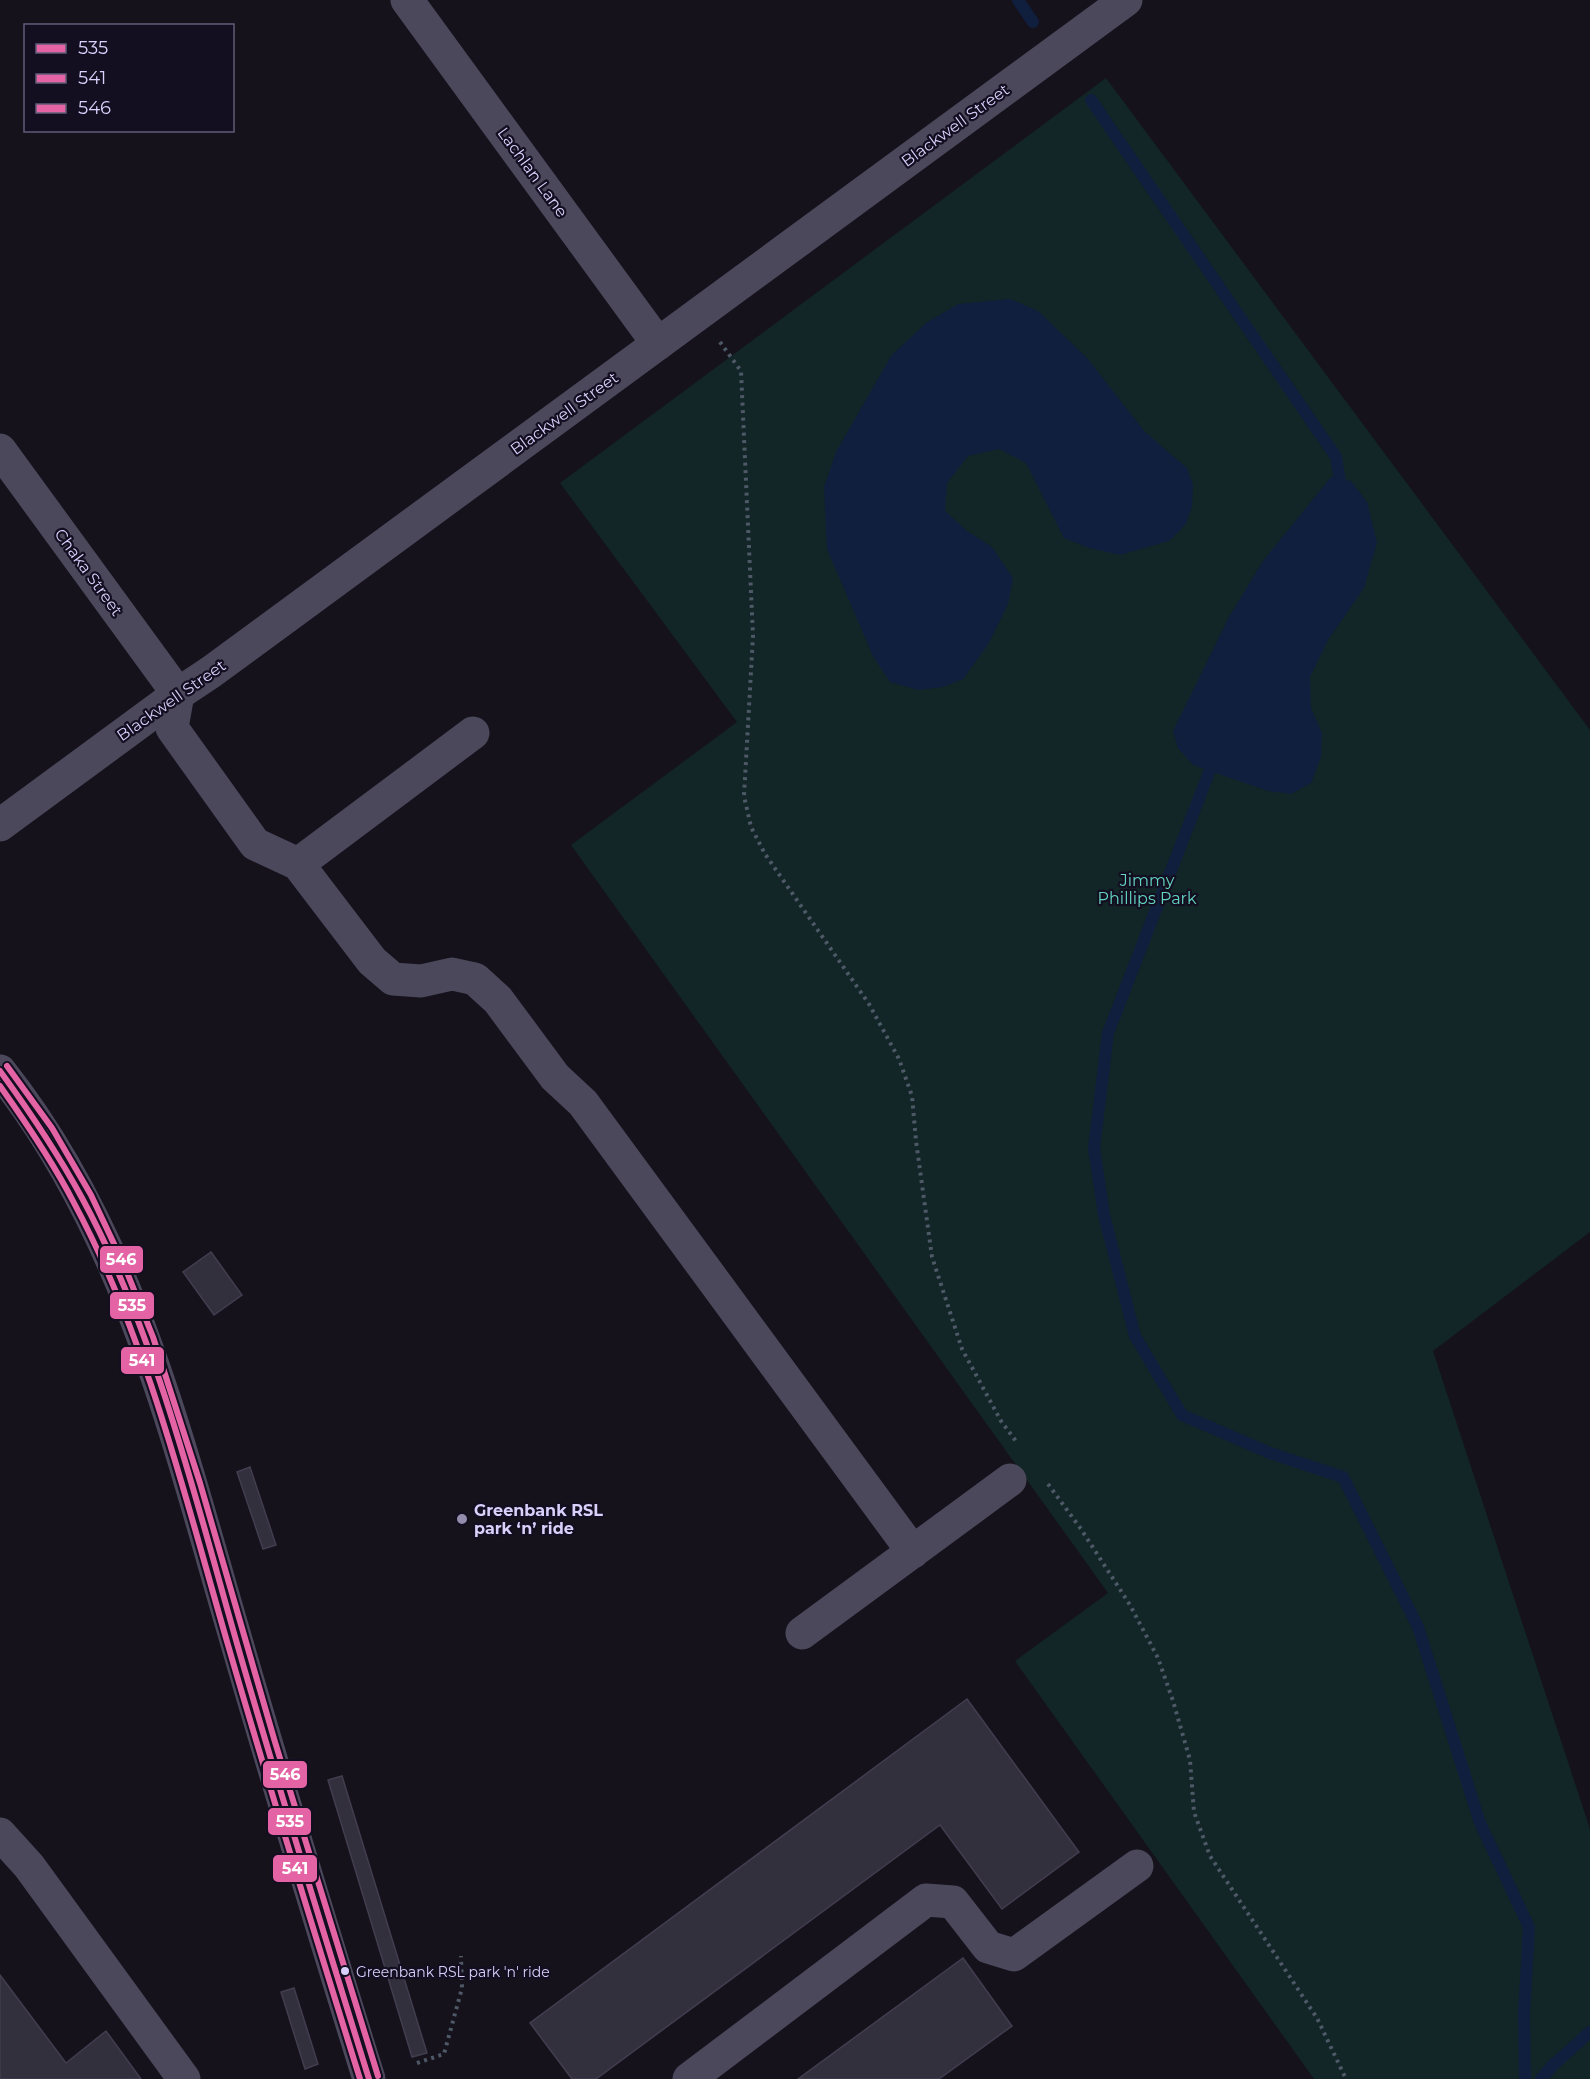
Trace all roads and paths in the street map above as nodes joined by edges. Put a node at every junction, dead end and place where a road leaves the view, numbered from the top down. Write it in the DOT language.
graph roads {
  1 [pos="407,0"];
  2 [pos="1126,0"];
  3 [pos="720,342"];
  4 [pos="658,344"];
  5 [pos="0,450"];
  6 [pos="178,694"];
  7 [pos="473,733"];
  8 [pos="0,825"];
  9 [pos="298,864"];
  10 [pos="0,1071"];
  11 [pos="1021,1448"];
  12 [pos="1026,1478"];
  13 [pos="913,1552"];
  14 [pos="802,1633"];
  15 [pos="0,1834"];
  16 [pos="1137,1866"];
  17 [pos="461,1956"];
  18 [pos="417,2063"];
  19 [pos="184,2079"];
  20 [pos="369,2079"];
  21 [pos="689,2079"];
  22 [pos="1346,2079"];
  1 -- 4 [label="street, Lachlan Lane"];
  2 -- 4 [label="street, Blackwell Street"];
  3 -- 11 [label="path"];
  4 -- 6 [label="street, Blackwell Street"];
  5 -- 6 [label="street, Chaka Street"];
  6 -- 8 [label="street, Blackwell Street"];
  6 -- 9 [label="street"];
  7 -- 9 [label="street"];
  9 -- 13 [label="street"];
  10 -- 20 [label="street"];
  12 -- 13 [label="street"];
  12 -- 22 [label="path"];
  13 -- 14 [label="street"];
  15 -- 19 [label="street"];
  16 -- 21 [label="street"];
  17 -- 18 [label="path"];
}
